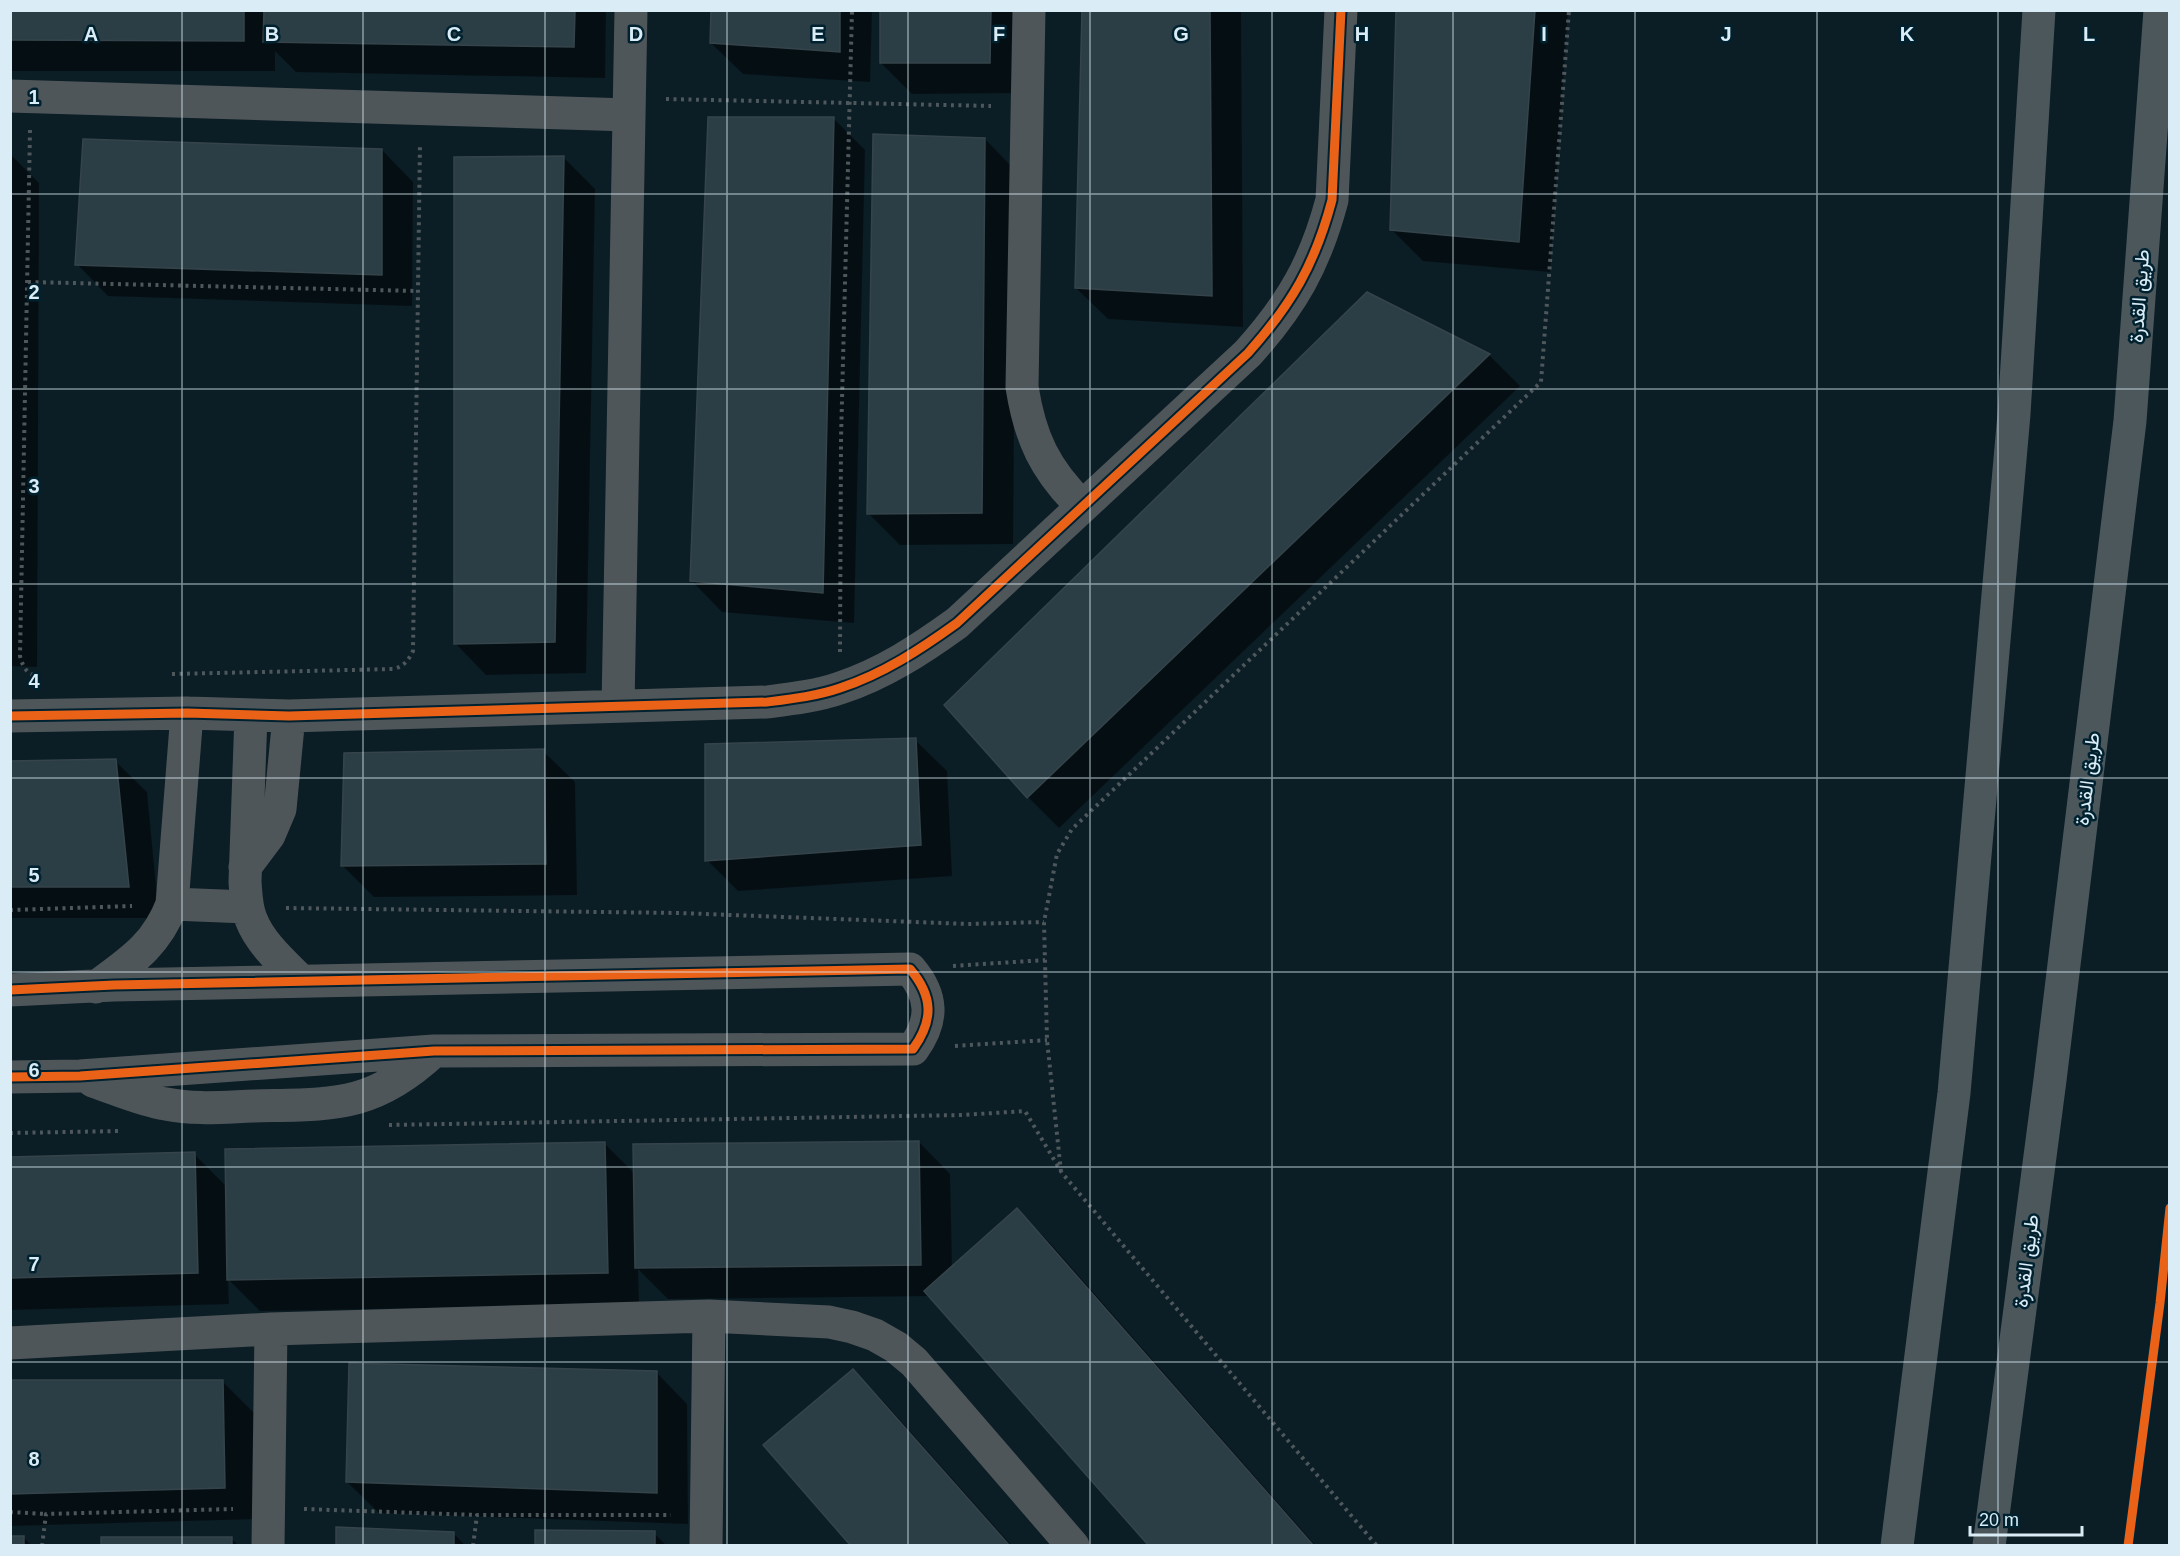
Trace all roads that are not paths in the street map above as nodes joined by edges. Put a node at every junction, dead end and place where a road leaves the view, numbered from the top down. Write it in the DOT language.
graph roads {
  1 [pos="631,10"];
  2 [pos="1029,10"];
  3 [pos="1341,10"];
  4 [pos="2039,10"];
  5 [pos="2160,10"];
  6 [pos="21,96"];
  7 [pos="629,107"];
  8 [pos="1082,506"];
  9 [pos="618,706"];
  10 [pos="187,713"];
  11 [pos="251,715"];
  12 [pos="10,716"];
  13 [pos="289,716"];
  14 [pos="245,867"];
  15 [pos="172,904"];
  16 [pos="247,907"];
  17 [pos="301,981"];
  18 [pos="96,987"];
  19 [pos="10,990"];
  20 [pos="434,1051"];
  21 [pos="80,1076"];
  22 [pos="10,1077"];
  23 [pos="709,1316"];
  24 [pos="271,1329"];
  25 [pos="10,1343"];
  26 [pos="706,1530"];
  27 [pos="268,1545"];
  28 [pos="1073,1545"];
  29 [pos="1897,1545"];
  30 [pos="1989,1545"];
  1 -- 7 [label="street"];
  2 -- 8 [label="street"];
  3 -- 8 [label="street"];
  4 -- 29 [label="main road"];
  5 -- 30 [label="main road, طريق القدرة"];
  6 -- 7 [label="street"];
  7 -- 9 [label="street"];
  8 -- 9 [label="street"];
  9 -- 13 [label="street"];
  10 -- 11 [label="street"];
  10 -- 12 [label="street"];
  10 -- 15 [label="street"];
  11 -- 13 [label="street"];
  11 -- 14 [label="street"];
  13 -- 14 [label="street"];
  14 -- 16 [label="street"];
  15 -- 16 [label="street"];
  15 -- 18 [label="street"];
  16 -- 17 [label="street"];
  17 -- 18 [label="street"];
  17 -- 20 [label="street"];
  18 -- 19 [label="street"];
  20 -- 21 [label="street"];
  20 -- 21 [label="street"];
  21 -- 22 [label="street"];
  23 -- 24 [label="street"];
  23 -- 26 [label="street"];
  23 -- 28 [label="street"];
  24 -- 25 [label="street"];
  24 -- 27 [label="street"];
}
